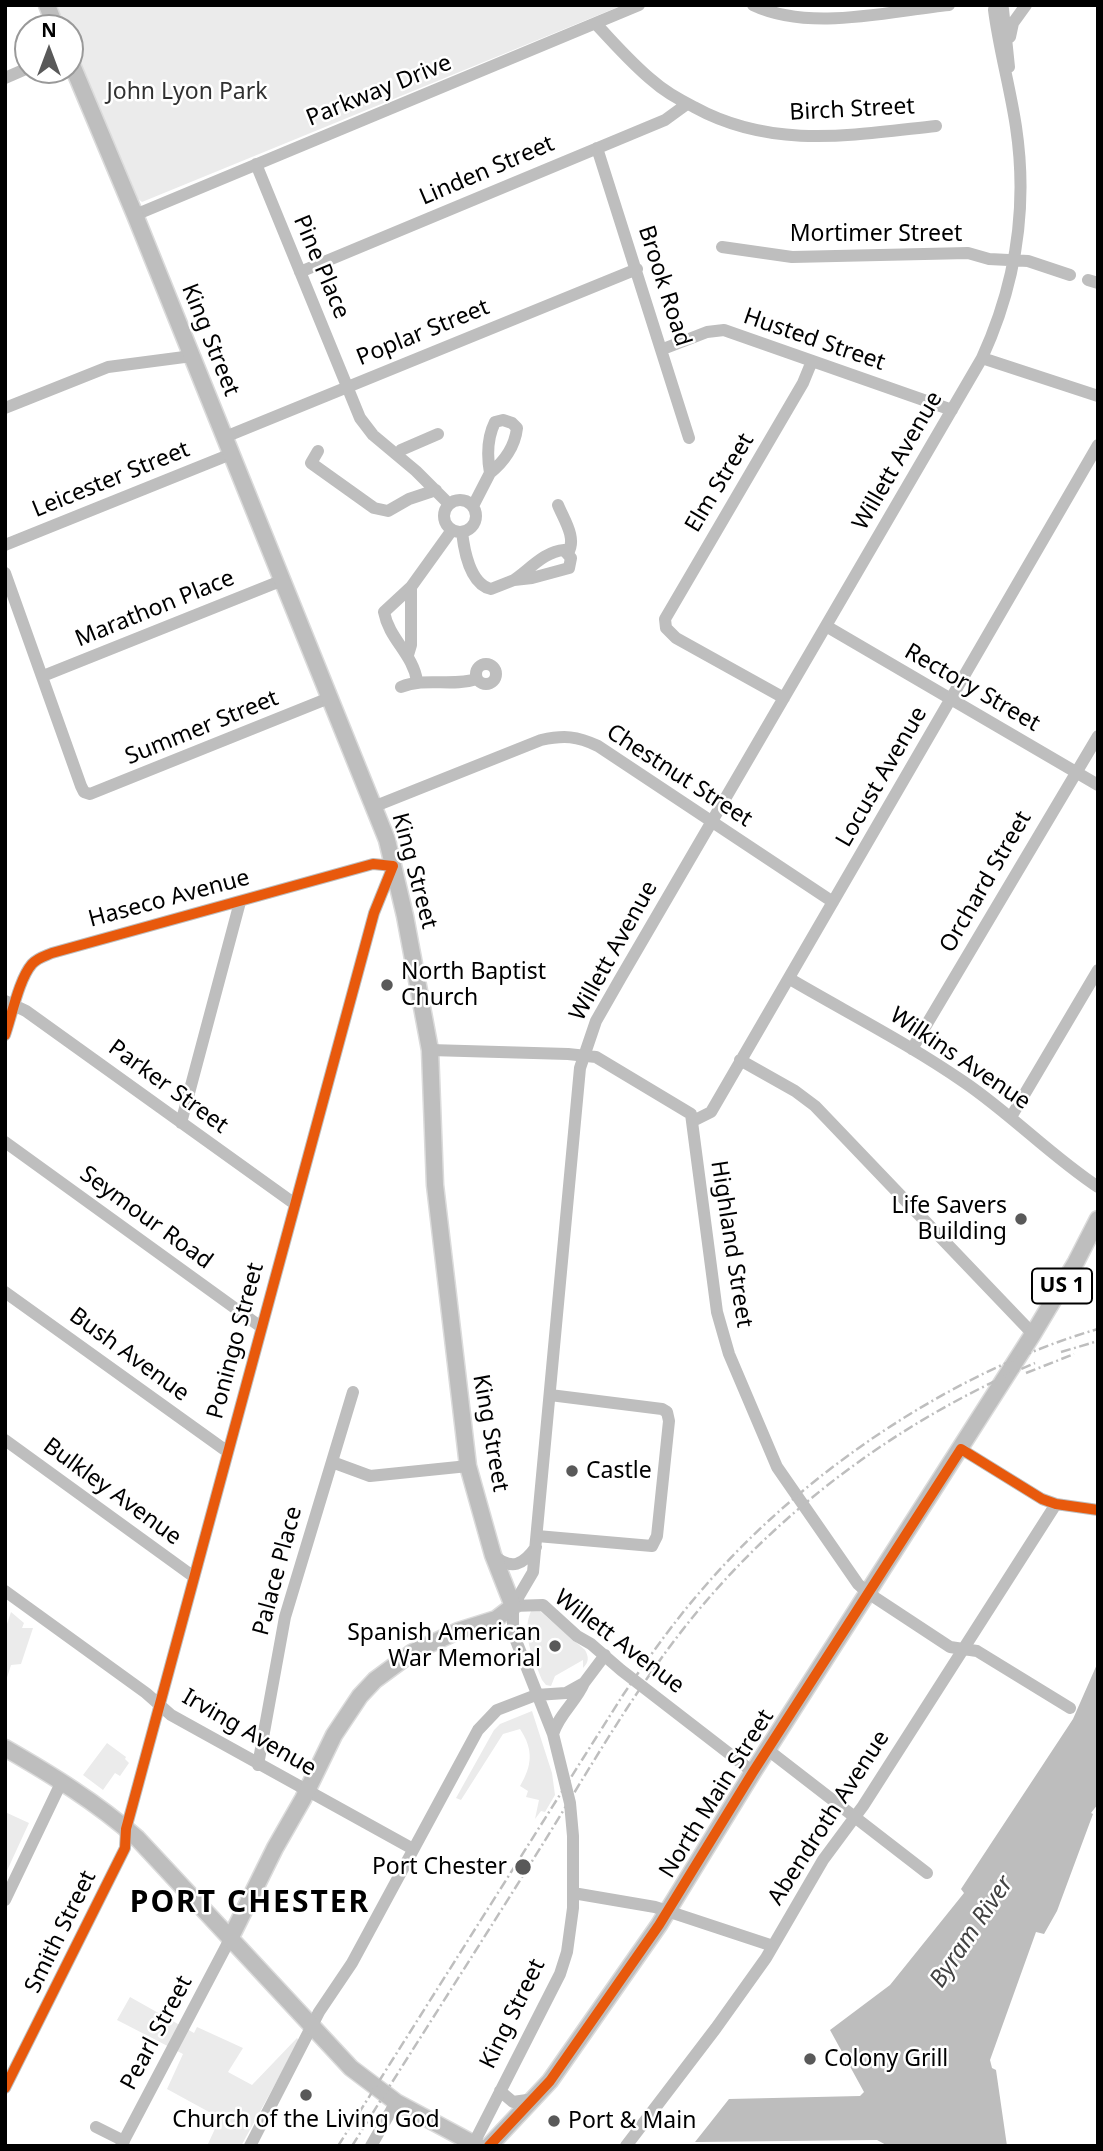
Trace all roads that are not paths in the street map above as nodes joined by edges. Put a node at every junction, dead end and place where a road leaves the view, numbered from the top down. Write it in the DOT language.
graph roads {
  1 [pos="639,5"];
  2 [pos="753,5"];
  3 [pos="949,5"];
  4 [pos="995,5"];
  5 [pos="1001,5"];
  6 [pos="1026,5"];
  7 [pos="812,11"];
  8 [pos="596,24"];
  9 [pos="1008,44"];
  10 [pos="80,84"];
  11 [pos="1011,99"];
  12 [pos="687,104"];
  13 [pos="936,126"];
  14 [pos="597,148"];
  15 [pos="256,164"];
  16 [pos="135,215"];
  17 [pos="722,247"];
  18 [pos="1014,260"];
  19 [pos="637,269"];
  20 [pos="300,272"];
  21 [pos="1070,275"];
  22 [pos="663,349"];
  23 [pos="192,356"];
  24 [pos="982,358"];
  25 [pos="812,361"];
  26 [pos="348,385"];
  27 [pos="1098,396"];
  28 [pos="5,408"];
  29 [pos="952,410"];
  30 [pos="438,434"];
  31 [pos="225,437"];
  32 [pos="689,438"];
  33 [pos="1098,445"];
  34 [pos="318,451"];
  35 [pos="231,454"];
  36 [pos="398,454"];
  37 [pos="490,473"];
  38 [pos="436,490"];
  39 [pos="449,504"];
  40 [pos="558,505"];
  41 [pos="474,506"];
  42 [pos="457,531"];
  43 [pos="5,545"];
  44 [pos="6,577"];
  45 [pos="283,580"];
  46 [pos="411,587"];
  47 [pos="826,626"];
  48 [pos="408,655"];
  49 [pos="43,676"];
  50 [pos="477,679"];
  51 [pos="417,681"];
  52 [pos="401,687"];
  53 [pos="330,698"];
  54 [pos="783,698"];
  55 [pos="951,700"];
  56 [pos="1098,736"];
  57 [pos="1076,772"];
  58 [pos="1098,785"];
  59 [pos="373,807"];
  60 [pos="712,821"];
  61 [pos="393,866"];
  62 [pos="240,902"];
  63 [pos="833,902"];
  64 [pos="1098,970"];
  65 [pos="790,979"];
  66 [pos="10,1004"];
  67 [pos="5,1035"];
  68 [pos="912,1049"];
  69 [pos="430,1051"];
  70 [pos="583,1056"];
  71 [pos="740,1060"];
  72 [pos="1012,1116"];
  73 [pos="694,1121"];
  74 [pos="181,1123"];
  75 [pos="5,1142"];
  76 [pos="1098,1187"];
  77 [pos="295,1203"];
  78 [pos="1098,1219"];
  79 [pos="5,1292"];
  80 [pos="261,1327"];
  81 [pos="1033,1334"];
  82 [pos="354,1392"];
  83 [pos="550,1395"];
  84 [pos="5,1440"];
  85 [pos="961,1449"];
  86 [pos="228,1452"];
  87 [pos="332,1462"];
  88 [pos="468,1466"];
  89 [pos="1056,1504"];
  90 [pos="1098,1510"];
  91 [pos="536,1541"];
  92 [pos="493,1555"];
  93 [pos="194,1577"];
  94 [pos="5,1591"];
  95 [pos="868,1593"];
  96 [pos="513,1606"];
  97 [pos="964,1649"];
  98 [pos="605,1656"];
  99 [pos="584,1683"];
  100 [pos="536,1695"];
  101 [pos="159,1705"];
  102 [pos="1070,1708"];
  103 [pos="553,1734"];
  104 [pos="5,1748"];
  105 [pos="768,1750"];
  106 [pos="258,1765"];
  107 [pos="753,1772"];
  108 [pos="62,1781"];
  109 [pos="306,1791"];
  110 [pos="855,1818"];
  111 [pos="126,1829"];
  112 [pos="413,1850"];
  113 [pos="928,1873"];
  114 [pos="573,1893"];
  115 [pos="5,1900"];
  116 [pos="668,1910"];
  117 [pos="230,1939"];
  118 [pos="773,1946"];
  119 [pos="311,2028"];
  120 [pos="5,2088"];
  121 [pos="500,2091"];
  122 [pos="535,2099"];
  123 [pos="396,2102"];
  124 [pos="96,2127"];
  125 [pos="122,2143"];
  126 [pos="481,2145"];
  127 [pos="250,2146"];
  128 [pos="371,2146"];
  129 [pos="626,2146"];
  1 -- 8 [label="street, Parkway Drive"];
  2 -- 7 [label="street"];
  3 -- 7 [label="street"];
  4 -- 11 [label="street, Willett Avenue"];
  5 -- 9 [label="street, Willett Avenue"];
  6 -- 9 [label="street"];
  8 -- 12 [label="street, Birch Street"];
  8 -- 15 [label="street, Parkway Drive"];
  9 -- 11 [label="street, Willett Avenue"];
  10 -- 16 [label="main road, King Street"];
  11 -- 18 [label="street, Willett Avenue"];
  12 -- 13 [label="street, Birch Street"];
  12 -- 14 [label="street, Linden Street"];
  14 -- 19 [label="street, Brook Road"];
  14 -- 20 [label="street, Linden Street"];
  15 -- 16 [label="street, Parkway Drive"];
  15 -- 20 [label="street, Pine Place"];
  16 -- 23 [label="main road, King Street"];
  17 -- 18 [label="street, Mortimer Street"];
  18 -- 21 [label="street, Mortimer Street"];
  18 -- 24 [label="street, Willett Avenue"];
  19 -- 22 [label="street, Brook Road"];
  19 -- 26 [label="street, Poplar Street"];
  20 -- 26 [label="street, Pine Place"];
  22 -- 25 [label="street, Husted Street"];
  22 -- 32 [label="street, Brook Road"];
  23 -- 28 [label="street"];
  23 -- 31 [label="main road, King Street"];
  24 -- 27 [label="street"];
  24 -- 29 [label="street, Willett Avenue"];
  25 -- 29 [label="street, Husted Street"];
  25 -- 54 [label="street, Elm Street"];
  26 -- 31 [label="street, Poplar Street"];
  26 -- 36 [label="street, Pine Place"];
  29 -- 47 [label="street, Willett Avenue"];
  30 -- 36 [label="street"];
  31 -- 35 [label="main road, King Street"];
  33 -- 55 [label="street, Locust Avenue"];
  34 -- 38 [label="street"];
  35 -- 43 [label="street, Leicester Street"];
  35 -- 45 [label="main road, King Street"];
  36 -- 38 [label="street, Pine Place"];
  37 -- 41 [label="street"];
  38 -- 39 [label="street, Pine Place"];
  39 -- 41 [label="street"];
  39 -- 42 [label="street"];
  40 -- 42 [label="street"];
  41 -- 42 [label="street"];
  42 -- 46 [label="street"];
  44 -- 49 [label="street"];
  45 -- 49 [label="street, Marathon Place"];
  45 -- 53 [label="main road, King Street"];
  46 -- 48 [label="street"];
  46 -- 48 [label="street"];
  47 -- 54 [label="street, Willett Avenue"];
  47 -- 55 [label="street, Rectory Street"];
  48 -- 51 [label="street"];
  49 -- 53 [label="street, Summer Street"];
  50 -- 51 [label="street"];
  51 -- 52 [label="street"];
  53 -- 59 [label="main road, King Street"];
  54 -- 60 [label="street, Willett Avenue"];
  55 -- 57 [label="street, Rectory Street"];
  55 -- 63 [label="street, Locust Avenue"];
  56 -- 57 [label="street, Orchard Street"];
  57 -- 58 [label="street, Rectory Street"];
  57 -- 68 [label="street, Orchard Street"];
  59 -- 60 [label="street, Chestnut Street"];
  59 -- 61 [label="main road, King Street"];
  60 -- 63 [label="street, Chestnut Street"];
  60 -- 70 [label="street, Willett Avenue"];
  61 -- 62 [label="street, Haseco Avenue"];
  61 -- 69 [label="main road, King Street"];
  61 -- 77 [label="street, Poningo Street"];
  62 -- 66 [label="street, Haseco Avenue"];
  62 -- 74 [label="street"];
  63 -- 65 [label="street, Locust Avenue"];
  64 -- 72 [label="street"];
  65 -- 68 [label="street, Wilkins Avenue"];
  65 -- 71 [label="street, Locust Avenue"];
  66 -- 67 [label="street, Haseco Avenue"];
  66 -- 74 [label="street, Parker Street"];
  68 -- 72 [label="street, Wilkins Avenue"];
  69 -- 70 [label="street"];
  69 -- 88 [label="main road, King Street"];
  70 -- 73 [label="street"];
  70 -- 83 [label="street, Willett Avenue"];
  71 -- 73 [label="street, Locust Avenue"];
  71 -- 81 [label="street"];
  72 -- 76 [label="street, Wilkins Avenue"];
  73 -- 95 [label="street, Highland Street"];
  74 -- 77 [label="street, Parker Street"];
  75 -- 80 [label="street, Seymour Road"];
  77 -- 80 [label="street, Poningo Street"];
  78 -- 81 [label="main road, North Main Street / US 1"];
  79 -- 86 [label="street, Bush Avenue"];
  80 -- 86 [label="street, Poningo Street"];
  81 -- 85 [label="main road, North Main Street / US 1"];
  82 -- 87 [label="street, Palace Place"];
  83 -- 91 [label="street, Willett Avenue"];
  83 -- 91 [label="street"];
  84 -- 93 [label="street, Bulkley Avenue"];
  85 -- 89 [label="street"];
  85 -- 95 [label="main road, North Main Street / US 1"];
  86 -- 93 [label="street, Poningo Street"];
  87 -- 88 [label="street"];
  87 -- 106 [label="street, Palace Place"];
  88 -- 92 [label="main road, King Street"];
  89 -- 90 [label="street"];
  89 -- 97 [label="street, Abendroth Avenue"];
  91 -- 92 [label="street"];
  91 -- 96 [label="street, Willett Avenue"];
  92 -- 96 [label="main road, King Street"];
  93 -- 101 [label="street, Poningo Street"];
  94 -- 101 [label="street, Irving Avenue"];
  95 -- 97 [label="street, Highland Street"];
  95 -- 105 [label="main road, North Main Street / US 1"];
  96 -- 98 [label="street, Willett Avenue"];
  96 -- 100 [label="street, King Street"];
  96 -- 109 [label="main road"];
  97 -- 102 [label="street, Highland Street"];
  97 -- 110 [label="street, Abendroth Avenue"];
  98 -- 99 [label="street"];
  98 -- 107 [label="street, Willett Avenue"];
  99 -- 100 [label="street"];
  99 -- 103 [label="street"];
  100 -- 103 [label="street, King Street"];
  100 -- 112 [label="street"];
  101 -- 106 [label="street, Irving Avenue"];
  101 -- 111 [label="street, Poningo Street"];
  103 -- 114 [label="street, King Street"];
  104 -- 108 [label="main road"];
  105 -- 107 [label="main road, North Main Street / US 1"];
  105 -- 110 [label="street"];
  106 -- 109 [label="street, Irving Avenue"];
  107 -- 116 [label="main road, North Main Street / US 1"];
  108 -- 111 [label="main road"];
  108 -- 115 [label="street"];
  109 -- 112 [label="street, Irving Avenue"];
  109 -- 117 [label="main road"];
  110 -- 113 [label="street"];
  110 -- 118 [label="street, Abendroth Avenue"];
  111 -- 117 [label="main road"];
  111 -- 120 [label="street, Smith Street"];
  112 -- 119 [label="street"];
  114 -- 116 [label="street"];
  114 -- 121 [label="street, King Street"];
  116 -- 118 [label="street"];
  116 -- 122 [label="main road, North Main Street / US 1"];
  117 -- 119 [label="main road"];
  117 -- 125 [label="street, Pearl Street"];
  118 -- 129 [label="street, Abendroth Avenue"];
  119 -- 123 [label="main road"];
  119 -- 127 [label="street"];
  121 -- 122 [label="street"];
  121 -- 126 [label="street, King Street"];
  122 -- 126 [label="main road, North Main Street / US 1"];
  123 -- 126 [label="main road"];
  123 -- 128 [label="street"];
  124 -- 125 [label="street"];
}
